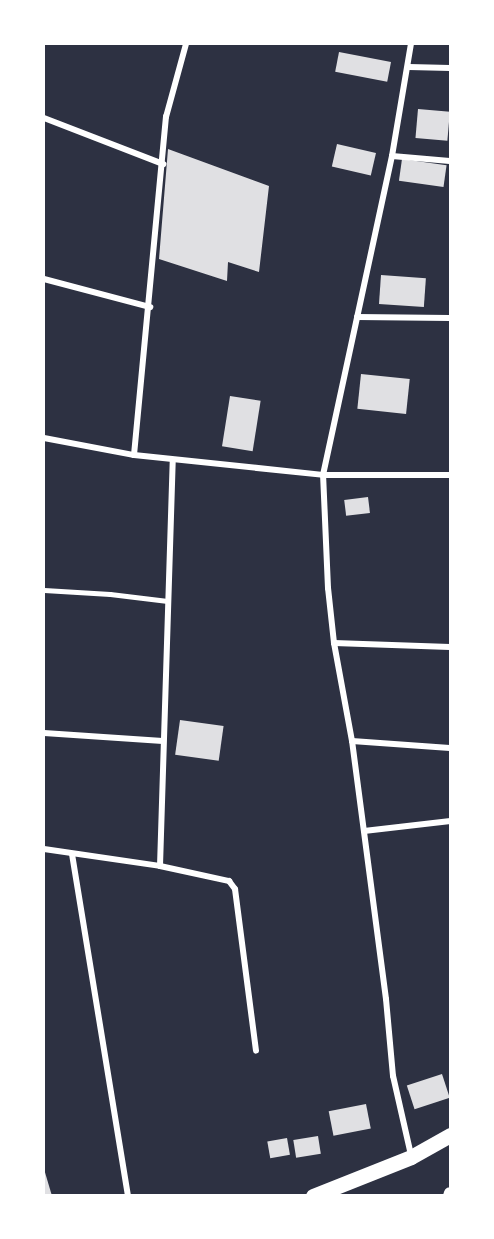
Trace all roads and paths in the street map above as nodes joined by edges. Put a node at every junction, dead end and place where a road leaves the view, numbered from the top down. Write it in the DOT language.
graph roads {
  1 [pos="186,44"];
  2 [pos="411,44"];
  3 [pos="409,67"];
  4 [pos="450,68"];
  5 [pos="44,117"];
  6 [pos="392,156"];
  7 [pos="450,161"];
  8 [pos="163,164"];
  9 [pos="44,279"];
  10 [pos="150,307"];
  11 [pos="357,317"];
  12 [pos="450,318"];
  13 [pos="44,438"];
  14 [pos="134,455"];
  15 [pos="173,461"];
  16 [pos="323,475"];
  17 [pos="450,475"];
  18 [pos="44,590"];
  19 [pos="168,601"];
  20 [pos="334,643"];
  21 [pos="450,647"];
  22 [pos="44,733"];
  23 [pos="163,741"];
  24 [pos="352,741"];
  25 [pos="450,748"];
  26 [pos="450,820"];
  27 [pos="363,831"];
  28 [pos="44,849"];
  29 [pos="72,854"];
  30 [pos="160,866"];
  31 [pos="256,1051"];
  32 [pos="450,1135"];
  33 [pos="411,1156"];
  34 [pos="128,1196"];
  35 [pos="312,1196"];
  1 -- 8 [label="street"];
  2 -- 3 [label="street"];
  3 -- 4 [label="street"];
  3 -- 6 [label="street"];
  5 -- 8 [label="street"];
  6 -- 7 [label="street"];
  6 -- 11 [label="street"];
  8 -- 10 [label="street"];
  9 -- 10 [label="street"];
  10 -- 14 [label="street"];
  11 -- 12 [label="street"];
  11 -- 16 [label="street"];
  13 -- 14 [label="street"];
  14 -- 15 [label="street"];
  15 -- 16 [label="street"];
  15 -- 19 [label="street"];
  16 -- 17 [label="street"];
  16 -- 20 [label="street"];
  18 -- 19 [label="street"];
  19 -- 23 [label="street"];
  20 -- 21 [label="street"];
  20 -- 24 [label="street"];
  22 -- 23 [label="street"];
  23 -- 30 [label="street"];
  24 -- 25 [label="street"];
  24 -- 27 [label="street"];
  26 -- 27 [label="street"];
  27 -- 33 [label="street"];
  28 -- 29 [label="street"];
  29 -- 30 [label="street"];
  29 -- 34 [label="street"];
  30 -- 31 [label="street"];
  32 -- 33 [label="main road"];
  33 -- 35 [label="main road"];
}
